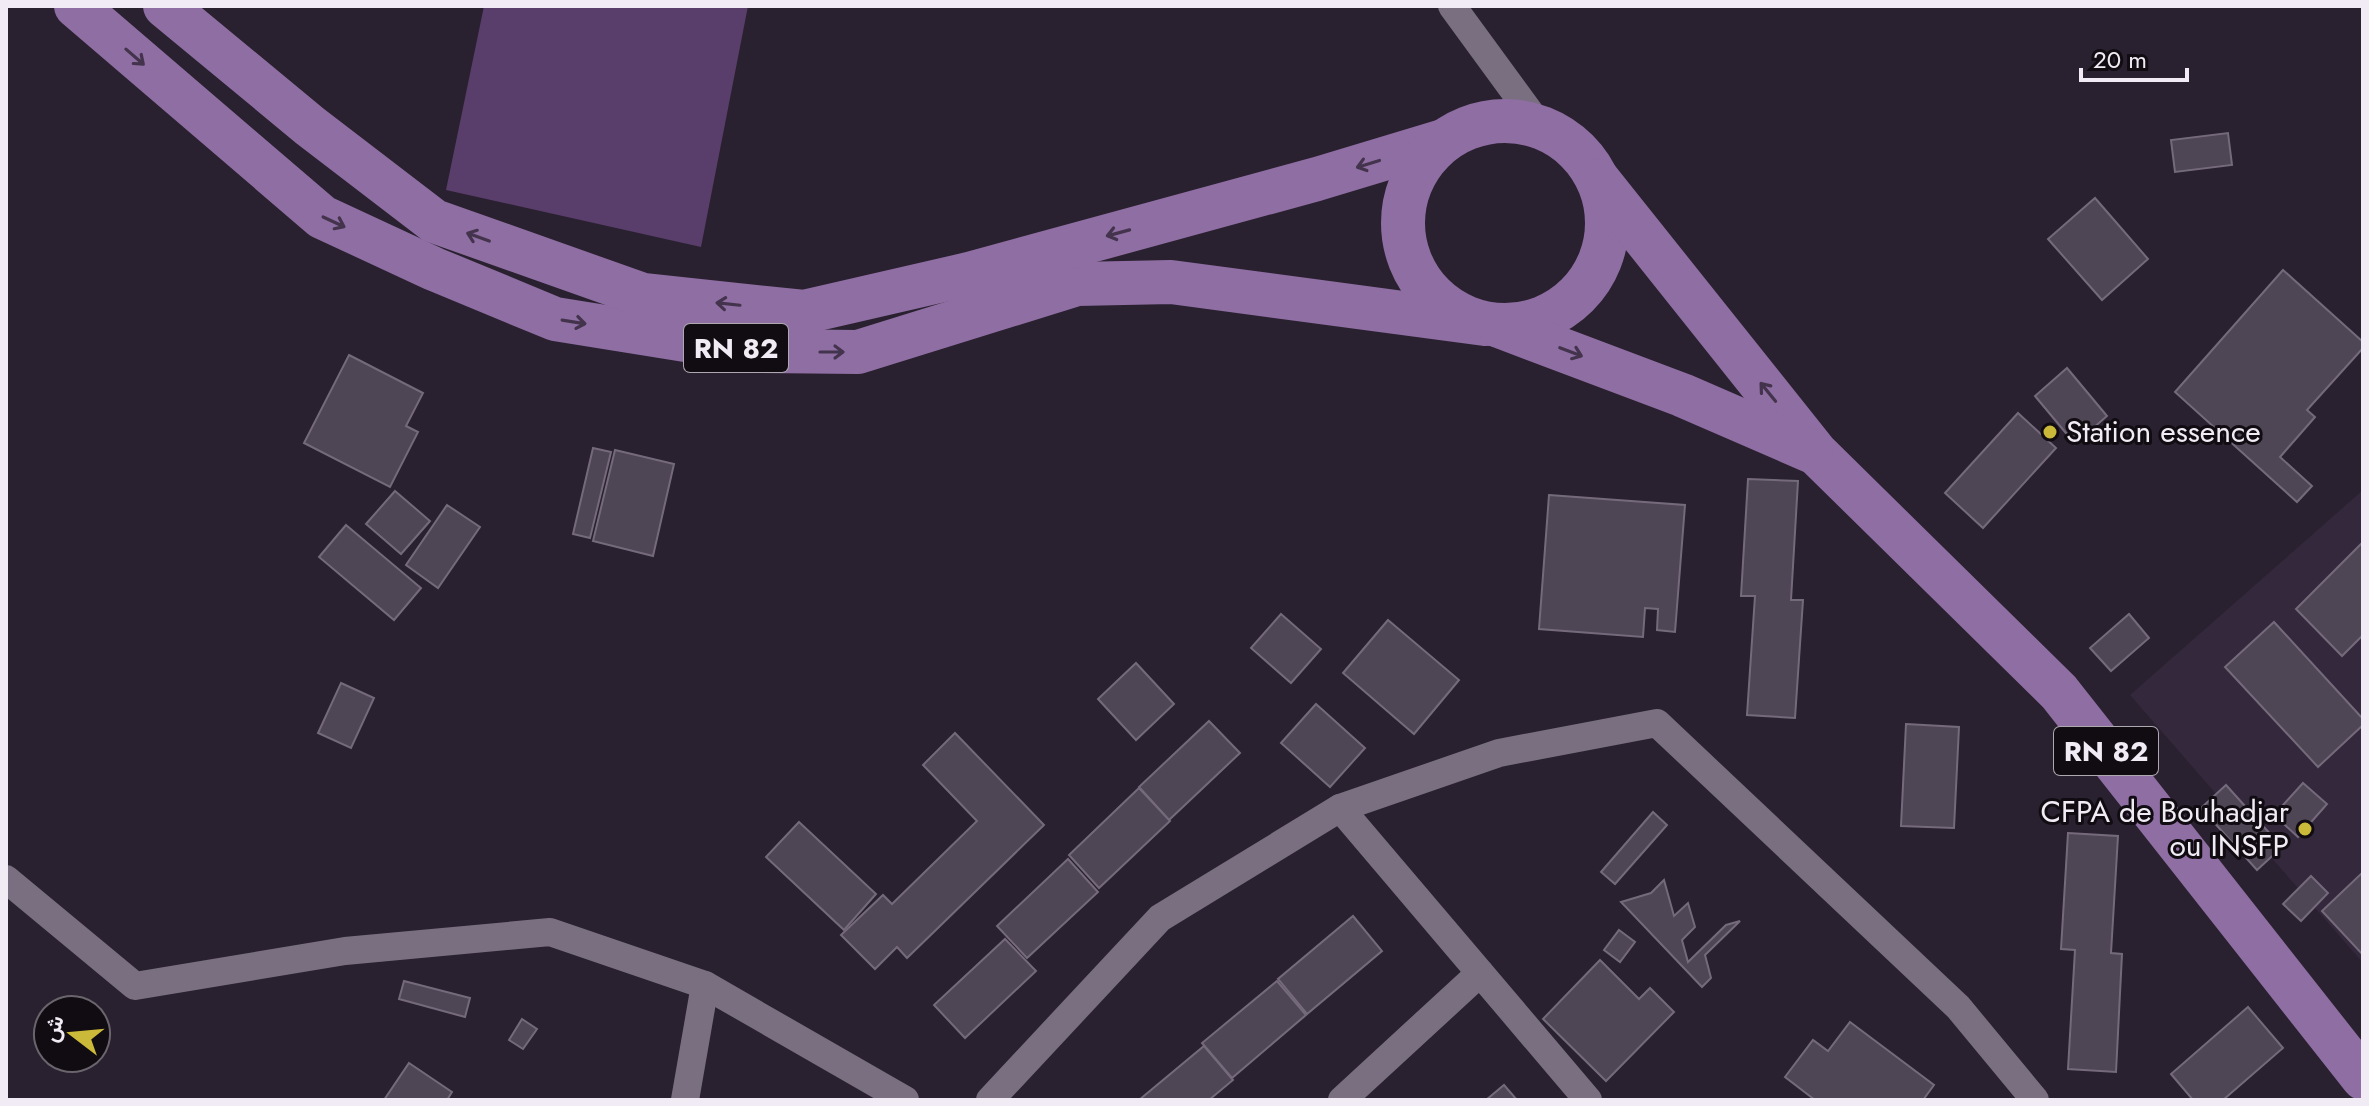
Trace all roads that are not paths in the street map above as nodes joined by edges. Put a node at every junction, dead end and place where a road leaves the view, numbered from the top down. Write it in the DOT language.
graph roads {
  1 [pos="76,6"];
  2 [pos="165,6"];
  3 [pos="1452,6"];
  4 [pos="1539,125"];
  5 [pos="1443,141"];
  6 [pos="1599,181"];
  7 [pos="1491,325"];
  8 [pos="1816,453"];
  9 [pos="1340,808"];
  10 [pos="6,879"];
  11 [pos="1480,973"];
  12 [pos="705,985"];
  13 [pos="2363,1078"];
  14 [pos="685,1100"];
  15 [pos="905,1100"];
  16 [pos="990,1100"];
  17 [pos="1342,1100"];
  18 [pos="1588,1100"];
  19 [pos="2035,1100"];
  1 -- 7 [label="main road, RN 82, one-way"];
  5 -- 2 [label="main road, RN 82, one-way"];
  3 -- 4 [label="street"];
  4 -- 5 [label="main road"];
  4 -- 6 [label="main road"];
  5 -- 7 [label="main road"];
  6 -- 7 [label="main road"];
  8 -- 6 [label="main road, RN 82, one-way"];
  7 -- 8 [label="main road, RN 82, one-way"];
  8 -- 13 [label="main road, RN 82"];
  9 -- 11 [label="street"];
  9 -- 16 [label="street"];
  9 -- 19 [label="street"];
  10 -- 12 [label="street"];
  11 -- 17 [label="street"];
  11 -- 18 [label="street"];
  12 -- 14 [label="street"];
  12 -- 15 [label="street"];
}
